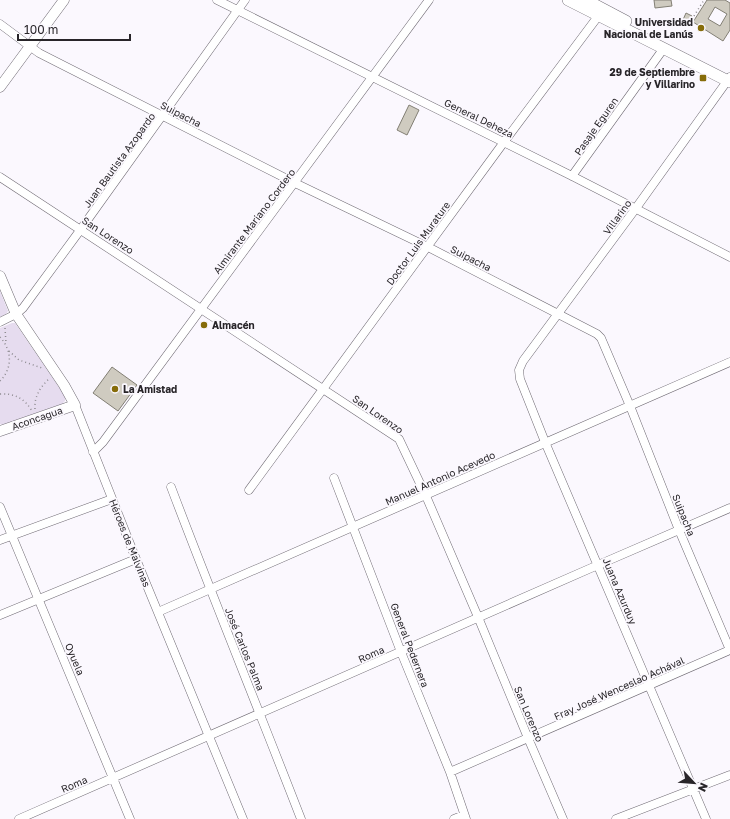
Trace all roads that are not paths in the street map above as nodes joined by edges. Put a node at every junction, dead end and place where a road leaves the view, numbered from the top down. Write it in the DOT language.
graph roads {
  1 [pos="64,0"];
  2 [pos="217,0"];
  3 [pos="245,0"];
  4 [pos="429,0"];
  5 [pos="568,0"];
  6 [pos="586,0"];
  7 [pos="238,10"];
  8 [pos="602,12"];
  9 [pos="0,24"];
  10 [pos="30,46"];
  11 [pos="664,48"];
  12 [pos="372,77"];
  13 [pos="729,78"];
  14 [pos="0,87"];
  15 [pos="163,116"];
  16 [pos="504,142"];
  17 [pos="572,176"];
  18 [pos="0,177"];
  19 [pos="295,183"];
  20 [pos="636,208"];
  21 [pos="81,229"];
  22 [pos="428,247"];
  23 [pos="730,257"];
  24 [pos="0,276"];
  25 [pos="201,309"];
  26 [pos="558,313"];
  27 [pos="16,314"];
  28 [pos="3,325"];
  29 [pos="730,362"];
  30 [pos="519,370"];
  31 [pos="323,389"];
  32 [pos="74,405"];
  33 [pos="630,406"];
  34 [pos="0,431"];
  35 [pos="545,442"];
  36 [pos="94,452"];
  37 [pos="334,478"];
  38 [pos="171,487"];
  39 [pos="249,490"];
  40 [pos="426,496"];
  41 [pos="112,499"];
  42 [pos="0,507"];
  43 [pos="730,508"];
  44 [pos="354,527"];
  45 [pos="679,530"];
  46 [pos="12,536"];
  47 [pos="0,540"];
  48 [pos="136,559"];
  49 [pos="598,565"];
  50 [pos="210,589"];
  51 [pos="38,598"];
  52 [pos="158,612"];
  53 [pos="0,615"];
  54 [pos="478,617"];
  55 [pos="730,650"];
  56 [pos="401,652"];
  57 [pos="648,685"];
  58 [pos="260,714"];
  59 [pos="210,736"];
  60 [pos="528,738"];
  61 [pos="450,772"];
  62 [pos="730,775"];
  63 [pos="114,778"];
  64 [pos="694,789"];
  65 [pos="465,817"];
  66 [pos="19,819"];
  67 [pos="130,819"];
  68 [pos="243,819"];
  69 [pos="301,819"];
  70 [pos="454,819"];
  71 [pos="563,819"];
  72 [pos="616,819"];
  73 [pos="706,819"];
  1 -- 10 [label="street"];
  2 -- 7 [label="street, General Deheza"];
  3 -- 7 [label="street, Juan Bautista Azopardo"];
  4 -- 12 [label="street, Almirante Mariano Cordero"];
  5 -- 8 [label="main road"];
  6 -- 8 [label="main road"];
  7 -- 12 [label="street, General Deheza"];
  7 -- 15 [label="street, Juan Bautista Azopardo"];
  8 -- 11 [label="main road"];
  8 -- 13 [label="main road"];
  8 -- 16 [label="street, Doctor Luis Murature"];
  9 -- 10 [label="street, Suipacha"];
  10 -- 14 [label="street"];
  10 -- 15 [label="street, Suipacha"];
  11 -- 13 [label="main road"];
  11 -- 17 [label="street, Pasaje Eguren"];
  12 -- 16 [label="street, General Deheza"];
  12 -- 19 [label="street, Almirante Mariano Cordero"];
  13 -- 20 [label="street, Villarino"];
  15 -- 19 [label="street, Suipacha"];
  15 -- 21 [label="street, Juan Bautista Azopardo"];
  16 -- 17 [label="street, General Deheza"];
  16 -- 22 [label="street, Doctor Luis Murature"];
  17 -- 20 [label="street, General Deheza"];
  18 -- 21 [label="street, San Lorenzo"];
  19 -- 22 [label="street, Suipacha"];
  19 -- 25 [label="street, Almirante Mariano Cordero"];
  20 -- 23 [label="street, General Deheza"];
  20 -- 26 [label="street, Villarino"];
  21 -- 25 [label="street, San Lorenzo"];
  21 -- 27 [label="street, Juan Bautista Azopardo"];
  22 -- 26 [label="street, Suipacha"];
  22 -- 31 [label="street, Doctor Luis Murature"];
  24 -- 27 [label="street, Héroes de Malvinas"];
  25 -- 31 [label="street, San Lorenzo"];
  25 -- 36 [label="street, Almirante Mariano Cordero"];
  26 -- 30 [label="street, Villarino"];
  26 -- 33 [label="street, Suipacha"];
  27 -- 28 [label="street, Juan Bautista Azopardo"];
  27 -- 32 [label="street, Héroes de Malvinas"];
  29 -- 33 [label="street, Manuel Antonio Acevedo"];
  30 -- 35 [label="street, Juana Azurduy"];
  31 -- 39 [label="street, Doctor Luis Murature"];
  31 -- 40 [label="street, San Lorenzo"];
  32 -- 34 [label="street, Aconcagua"];
  32 -- 36 [label="street, Héroes de Malvinas"];
  33 -- 35 [label="street, Manuel Antonio Acevedo"];
  33 -- 45 [label="street, Suipacha"];
  35 -- 40 [label="street, Manuel Antonio Acevedo"];
  35 -- 49 [label="street, Juana Azurduy"];
  36 -- 41 [label="street, Héroes de Malvinas"];
  37 -- 44 [label="street, General Pedernera"];
  38 -- 50 [label="street, José Carlos Palma"];
  40 -- 44 [label="street, Manuel Antonio Acevedo"];
  40 -- 54 [label="street, San Lorenzo"];
  41 -- 46 [label="street"];
  41 -- 48 [label="street, Héroes de Malvinas"];
  42 -- 46 [label="street, Oyuela"];
  43 -- 45 [label="street, Roma"];
  44 -- 50 [label="street, Manuel Antonio Acevedo"];
  44 -- 56 [label="street, General Pedernera"];
  45 -- 49 [label="street, Roma"];
  45 -- 55 [label="street, Suipacha"];
  46 -- 47 [label="street"];
  46 -- 51 [label="street, Oyuela"];
  48 -- 51 [label="street"];
  48 -- 52 [label="street, Héroes de Malvinas"];
  49 -- 54 [label="street, Roma"];
  49 -- 57 [label="street, Juana Azurduy"];
  50 -- 52 [label="street, Manuel Antonio Acevedo"];
  50 -- 58 [label="street, José Carlos Palma"];
  51 -- 53 [label="street"];
  51 -- 63 [label="street, Oyuela"];
  52 -- 59 [label="street, Héroes de Malvinas"];
  54 -- 56 [label="street, Roma"];
  54 -- 60 [label="street, San Lorenzo"];
  55 -- 57 [label="street, Fray José Wenceslao Achával"];
  56 -- 58 [label="street, Roma"];
  56 -- 61 [label="street, General Pedernera"];
  57 -- 60 [label="street, Fray José Wenceslao Achával"];
  57 -- 64 [label="street, Juana Azurduy"];
  58 -- 59 [label="street, Roma"];
  58 -- 69 [label="street, José Carlos Palma"];
  59 -- 63 [label="street, Roma"];
  59 -- 68 [label="street, Héroes de Malvinas"];
  60 -- 61 [label="street, Fray José Wenceslao Achával"];
  60 -- 71 [label="street, San Lorenzo"];
  61 -- 65 [label="street, General Pedernera"];
  62 -- 64 [label="street"];
  63 -- 66 [label="street, Roma"];
  63 -- 67 [label="street, Oyuela"];
  64 -- 72 [label="street"];
  64 -- 73 [label="street, Juana Azurduy"];
  65 -- 70 [label="street"];
}
